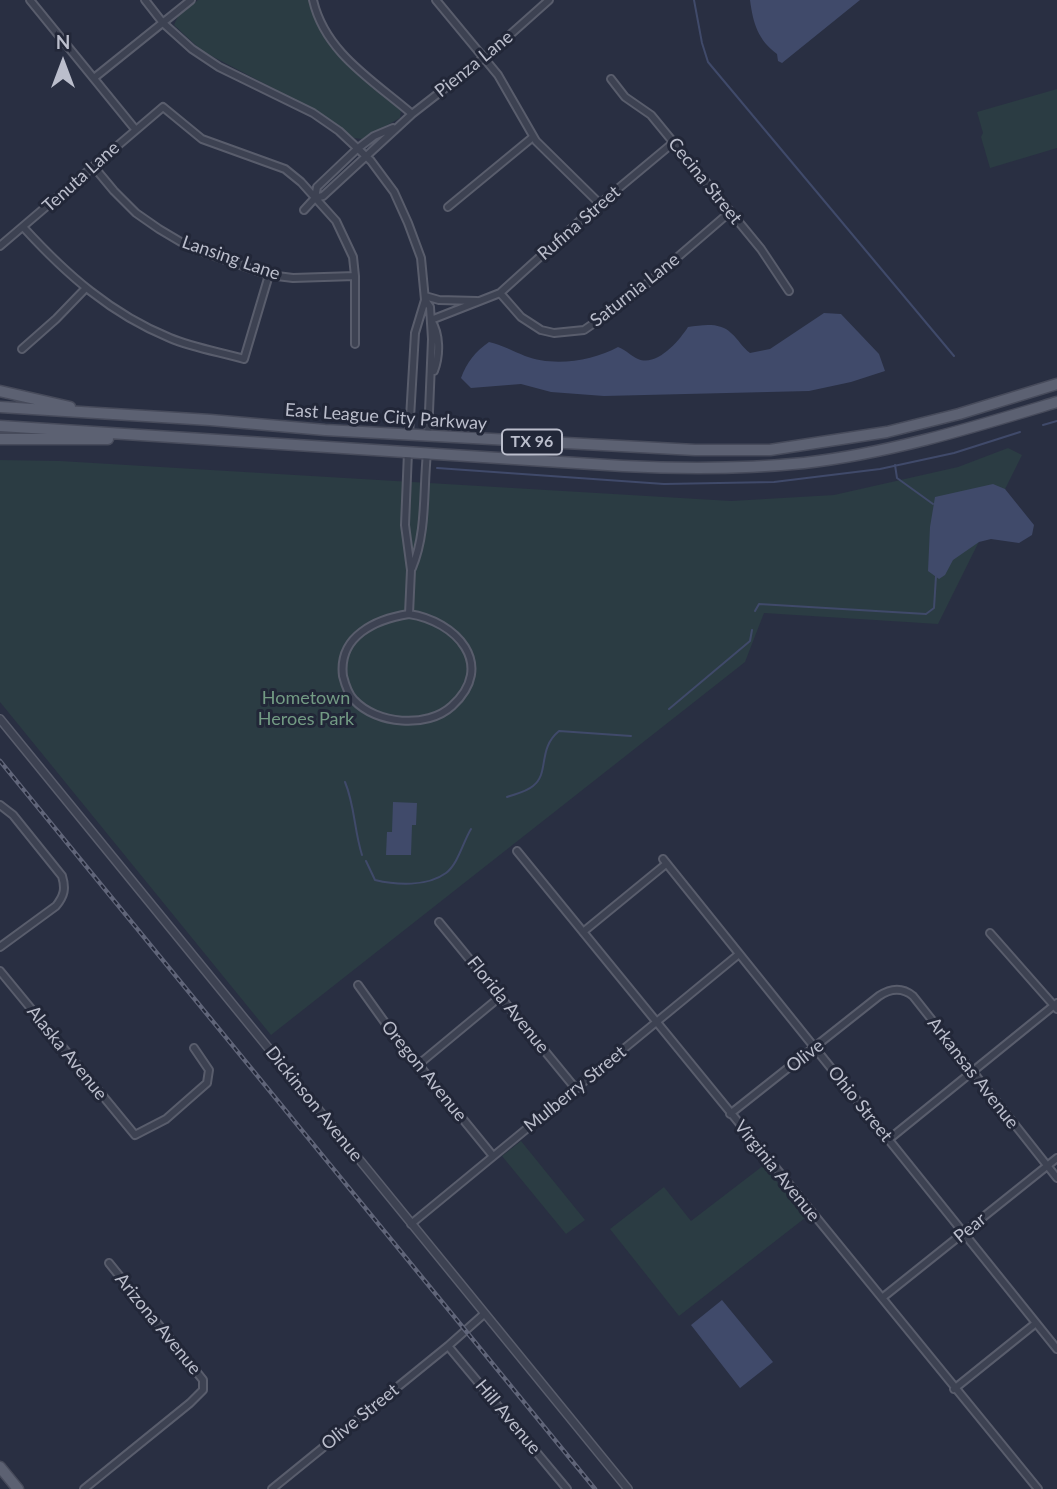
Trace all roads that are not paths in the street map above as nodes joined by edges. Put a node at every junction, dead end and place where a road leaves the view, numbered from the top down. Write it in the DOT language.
graph roads {
  1 [pos="30,0"];
  2 [pos="145,0"];
  3 [pos="191,0"];
  4 [pos="313,0"];
  5 [pos="436,0"];
  6 [pos="549,0"];
  7 [pos="163,23"];
  8 [pos="485,57"];
  9 [pos="94,78"];
  10 [pos="611,79"];
  11 [pos="412,114"];
  12 [pos="398,126"];
  13 [pos="135,129"];
  14 [pos="533,137"];
  15 [pos="674,142"];
  16 [pos="357,149"];
  17 [pos="365,157"];
  18 [pos="94,167"];
  19 [pos="315,198"];
  20 [pos="600,204"];
  21 [pos="448,207"];
  22 [pos="304,210"];
  23 [pos="730,212"];
  24 [pos="24,228"];
  25 [pos="0,246"];
  26 [pos="269,275"];
  27 [pos="355,276"];
  28 [pos="85,289"];
  29 [pos="789,291"];
  30 [pos="500,292"];
  31 [pos="425,298"];
  32 [pos="482,301"];
  33 [pos="431,320"];
  34 [pos="355,344"];
  35 [pos="22,349"];
  36 [pos="1057,384"];
  37 [pos="0,391"];
  38 [pos="1057,402"];
  39 [pos="0,407"];
  40 [pos="95,413"];
  41 [pos="0,426"];
  42 [pos="409,435"];
  43 [pos="428,436"];
  44 [pos="0,439"];
  45 [pos="221,440"];
  46 [pos="408,452"];
  47 [pos="427,453"];
  48 [pos="405,504"];
  49 [pos="424,505"];
  50 [pos="411,570"];
  51 [pos="409,614"];
  52 [pos="0,719"];
  53 [pos="0,805"];
  54 [pos="517,851"];
  55 [pos="439,922"];
  56 [pos="583,932"];
  57 [pos="990,933"];
  58 [pos="0,947"];
  59 [pos="739,954"];
  60 [pos="0,971"];
  61 [pos="358,985"];
  62 [pos="501,996"];
  63 [pos="879,996"];
  64 [pos="1056,1006"];
  65 [pos="657,1022"];
  66 [pos="194,1048"];
  67 [pos="815,1048"];
  68 [pos="419,1064"];
  69 [pos="971,1071"];
  70 [pos="576,1089"];
  71 [pos="730,1114"];
  72 [pos="888,1140"];
  73 [pos="493,1156"];
  74 [pos="1057,1158"];
  75 [pos="1047,1166"];
  76 [pos="1057,1178"];
  77 [pos="411,1224"];
  78 [pos="963,1233"];
  79 [pos="109,1263"];
  80 [pos="882,1298"];
  81 [pos="484,1314"];
  82 [pos="1036,1323"];
  83 [pos="448,1346"];
  84 [pos="1057,1349"];
  85 [pos="954,1390"];
  86 [pos="0,1467"];
  87 [pos="18,1489"];
  88 [pos="84,1489"];
  89 [pos="272,1489"];
  90 [pos="567,1489"];
  91 [pos="628,1489"];
  92 [pos="1038,1489"];
  1 -- 9 [label="street"];
  2 -- 7 [label="street"];
  3 -- 7 [label="street"];
  4 -- 11 [label="street"];
  5 -- 8 [label="street"];
  6 -- 8 [label="street, Pienza Lane"];
  7 -- 9 [label="street"];
  7 -- 16 [label="street"];
  8 -- 11 [label="street, Pienza Lane"];
  8 -- 14 [label="street"];
  9 -- 13 [label="street"];
  10 -- 15 [label="street, Cecina Street"];
  11 -- 12 [label="street, Pienza Lane"];
  12 -- 16 [label="street, Pienza Lane"];
  12 -- 17 [label="street, Pienza Lane"];
  13 -- 18 [label="street, Tenuta Lane"];
  13 -- 19 [label="street, Tenuta Lane"];
  14 -- 20 [label="street"];
  14 -- 21 [label="street"];
  15 -- 20 [label="street, Rufina Street"];
  15 -- 23 [label="street, Cecina Street"];
  16 -- 17 [label="street"];
  16 -- 19 [label="street, Pienza Lane"];
  17 -- 19 [label="street, Pienza Lane"];
  17 -- 31 [label="street"];
  18 -- 24 [label="street, Tenuta Lane"];
  18 -- 26 [label="street, Lansing Lane"];
  19 -- 22 [label="street"];
  19 -- 27 [label="street"];
  20 -- 30 [label="street, Rufina Street"];
  23 -- 29 [label="street, Cecina Street"];
  23 -- 30 [label="street, Saturnia Lane"];
  24 -- 25 [label="street, Tenuta Lane"];
  24 -- 28 [label="street"];
  26 -- 27 [label="street, Lansing Lane"];
  26 -- 28 [label="street"];
  27 -- 34 [label="street"];
  28 -- 35 [label="street"];
  30 -- 32 [label="street, Rufina Street"];
  31 -- 32 [label="street, Rufina Street"];
  31 -- 33 [label="street"];
  31 -- 42 [label="street"];
  32 -- 33 [label="street, Rufina Street"];
  33 -- 43 [label="street"];
  36 -- 43 [label="main road, East League City Parkway / TX 96"];
  37 -- 40 [label="main road"];
  38 -- 47 [label="main road, East League City Parkway / TX 96"];
  39 -- 40 [label="main road, East League City Parkway / TX 96"];
  40 -- 42 [label="main road, East League City Parkway / TX 96"];
  41 -- 45 [label="main road, East League City Parkway / TX 96"];
  42 -- 43 [label="main road, East League City Parkway / TX 96"];
  42 -- 46 [label="main road"];
  43 -- 47 [label="main road"];
  44 -- 45 [label="main road"];
  45 -- 46 [label="main road, East League City Parkway / TX 96"];
  46 -- 47 [label="main road, East League City Parkway / TX 96"];
  46 -- 48 [label="street"];
  47 -- 49 [label="street"];
  48 -- 49 [label="street"];
  48 -- 50 [label="street"];
  49 -- 50 [label="street"];
  50 -- 51 [label="street"];
  51 -- 51 [label="street"];
  52 -- 77 [label="street, Dickinson Avenue"];
  53 -- 58 [label="street"];
  54 -- 56 [label="street, Virginia Avenue"];
  55 -- 62 [label="street, Florida Avenue"];
  56 -- 59 [label="street, Ohio Street"];
  56 -- 65 [label="street, Virginia Avenue"];
  57 -- 64 [label="street"];
  59 -- 65 [label="street, Mulberry Street"];
  59 -- 67 [label="street, Ohio Street"];
  60 -- 66 [label="street, Alaska Avenue"];
  61 -- 68 [label="street, Oregon Avenue"];
  62 -- 68 [label="street"];
  62 -- 70 [label="street, Florida Avenue"];
  63 -- 67 [label="street, Olive"];
  63 -- 69 [label="street, Arkansas Avenue"];
  64 -- 69 [label="street"];
  65 -- 70 [label="street, Mulberry Street"];
  65 -- 71 [label="street, Virginia Avenue"];
  67 -- 71 [label="street, Olive"];
  67 -- 72 [label="street, Ohio Street"];
  68 -- 73 [label="street, Oregon Avenue"];
  69 -- 72 [label="street"];
  69 -- 75 [label="street, Arkansas Avenue"];
  70 -- 73 [label="street, Mulberry Street"];
  71 -- 80 [label="street, Virginia Avenue"];
  72 -- 78 [label="street, Ohio Street"];
  73 -- 77 [label="street, Mulberry Street"];
  74 -- 75 [label="street, Pear"];
  75 -- 76 [label="street, Arkansas Avenue"];
  75 -- 78 [label="street, Pear"];
  77 -- 81 [label="street, Dickinson Avenue"];
  78 -- 80 [label="street, Pear"];
  78 -- 82 [label="street, Ohio Street"];
  79 -- 88 [label="street, Arizona Avenue"];
  80 -- 85 [label="street, Virginia Avenue"];
  81 -- 83 [label="street, Olive Street"];
  81 -- 91 [label="street, Dickinson Avenue"];
  82 -- 84 [label="street, Ohio Street"];
  82 -- 85 [label="street"];
  83 -- 89 [label="street, Olive Street"];
  83 -- 90 [label="street, Hill Avenue"];
  85 -- 92 [label="street, Virginia Avenue"];
  86 -- 87 [label="main road"];
}
